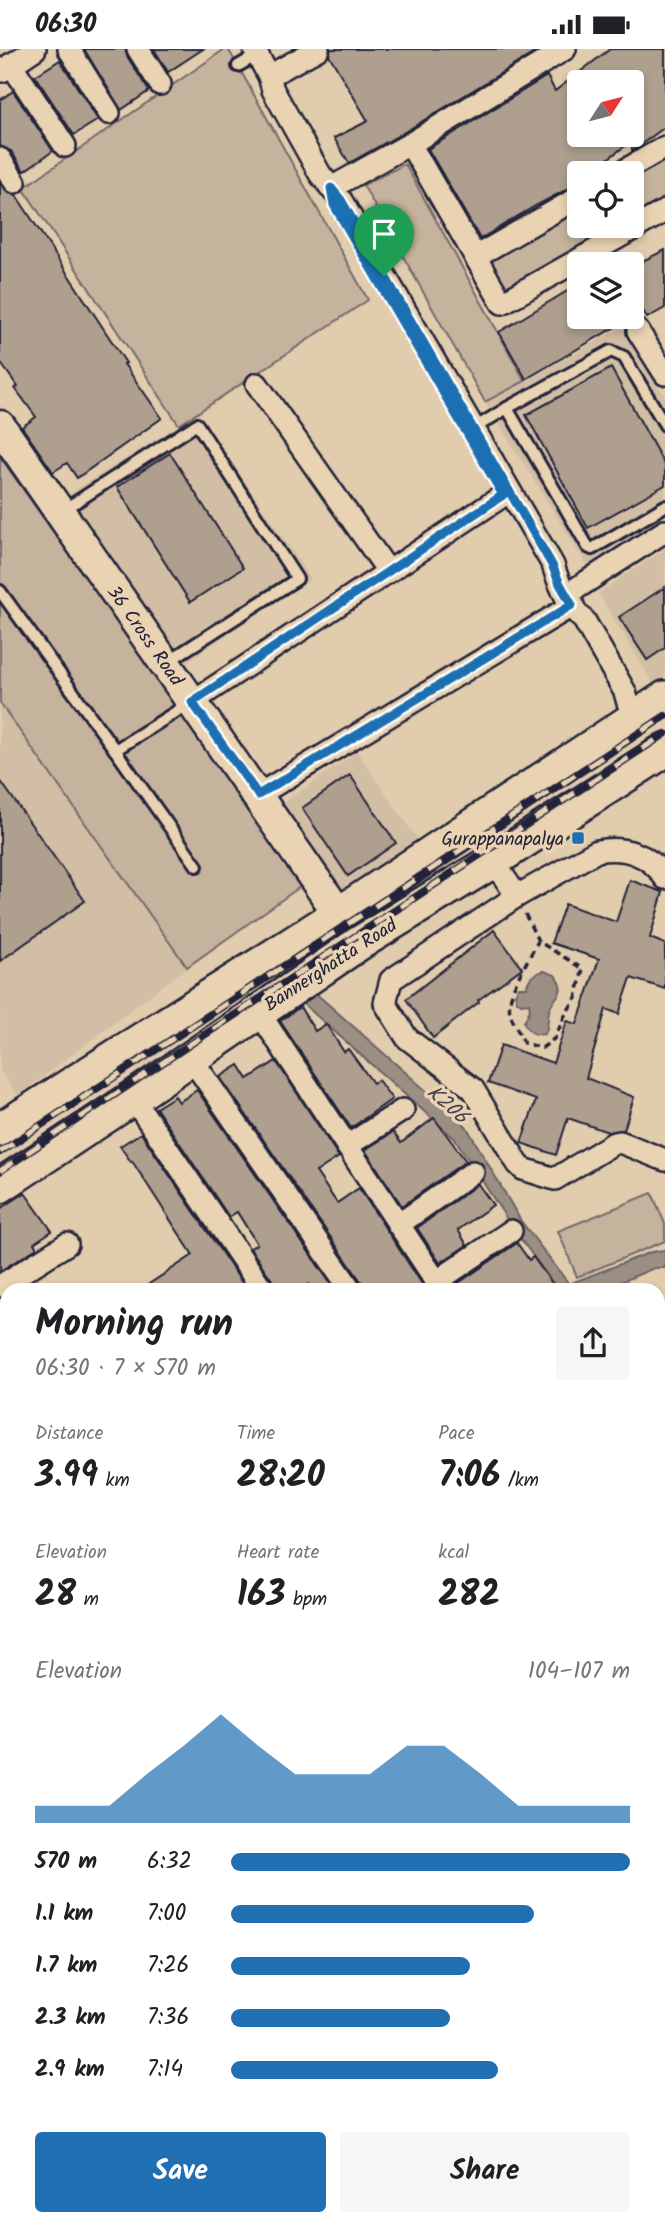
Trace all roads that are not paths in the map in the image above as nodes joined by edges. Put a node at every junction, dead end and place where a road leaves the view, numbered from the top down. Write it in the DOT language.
graph roads {
  1 [pos="35,49"];
  2 [pos="69,49"];
  3 [pos="138,49"];
  4 [pos="318,49"];
  5 [pos="565,49"];
  6 [pos="256,52"];
  7 [pos="238,66"];
  8 [pos="6,68"];
  9 [pos="269,76"];
  10 [pos="160,84"];
  11 [pos="109,113"];
  12 [pos="410,144"];
  13 [pos="65,146"];
  14 [pos="665,147"];
  15 [pos="0,159"];
  16 [pos="641,161"];
  17 [pos="15,182"];
  18 [pos="331,188"];
  19 [pos="567,204"];
  20 [pos="665,211"];
  21 [pos="475,257"];
  22 [pos="638,331"];
  23 [pos="665,374"];
  24 [pos="257,384"];
  25 [pos="507,408"];
  26 [pos="665,425"];
  27 [pos="0,426"];
  28 [pos="473,429"];
  29 [pos="503,495"];
  30 [pos="665,506"];
  31 [pos="60,513"];
  32 [pos="665,531"];
  33 [pos="388,571"];
  34 [pos="0,591"];
  35 [pos="569,600"];
  36 [pos="165,663"];
  37 [pos="665,698"];
  38 [pos="192,702"];
  39 [pos="632,710"];
  40 [pos="115,750"];
  41 [pos="662,758"];
  42 [pos="258,795"];
  43 [pos="493,860"];
  44 [pos="197,866"];
  45 [pos="665,878"];
  46 [pos="517,896"];
  47 [pos="339,914"];
  48 [pos="258,1011"];
  49 [pos="191,1058"];
  50 [pos="133,1098"];
  51 [pos="403,1110"];
  52 [pos="2,1125"];
  53 [pos="347,1146"];
  54 [pos="665,1160"];
  55 [pos="473,1173"];
  56 [pos="0,1186"];
  57 [pos="398,1225"];
  58 [pos="511,1231"];
  59 [pos="66,1244"];
  60 [pos="5,1283"];
  61 [pos="258,1283"];
  62 [pos="346,1283"];
  63 [pos="437,1283"];
  64 [pos="443,1283"];
  1 -- 8 [label="street"];
  2 -- 11 [label="street"];
  3 -- 10 [label="street"];
  4 -- 9 [label="street"];
  5 -- 12 [label="street"];
  6 -- 7 [label="lane"];
  6 -- 9 [label="street"];
  8 -- 13 [label="street"];
  9 -- 18 [label="street"];
  12 -- 18 [label="street"];
  12 -- 21 [label="street"];
  14 -- 16 [label="street"];
  15 -- 17 [label="street"];
  18 -- 28 [label="street"];
  18 -- 29 [label="street"];
  19 -- 21 [label="street"];
  20 -- 21 [label="street"];
  22 -- 23 [label="street"];
  24 -- 33 [label="street"];
  25 -- 26 [label="lane"];
  25 -- 28 [label="lane"];
  25 -- 30 [label="lane"];
  27 -- 31 [label="street, 36 Cross Road"];
  28 -- 35 [label="street"];
  29 -- 33 [label="street"];
  29 -- 35 [label="street"];
  31 -- 36 [label="street, 36 Cross Road"];
  31 -- 36 [label="lane"];
  32 -- 35 [label="street"];
  33 -- 38 [label="street"];
  34 -- 40 [label="lane"];
  35 -- 39 [label="street"];
  35 -- 42 [label="street"];
  36 -- 38 [label="street, 36 Cross Road"];
  37 -- 39 [label="main road, Bannerghatta Road"];
  38 -- 40 [label="lane"];
  38 -- 42 [label="street, 36 Cross Road"];
  39 -- 47 [label="main road, Bannerghatta Road"];
  40 -- 44 [label="lane"];
  41 -- 43 [label="main road, Bannerghatta Road"];
  42 -- 47 [label="street, 36 Cross Road"];
  43 -- 46 [label="street"];
  43 -- 48 [label="main road, Bannerghatta Road"];
  45 -- 46 [label="street"];
  46 -- 54 [label="street"];
  47 -- 52 [label="main road, Bannerghatta Road"];
  48 -- 49 [label="main road, Bannerghatta Road"];
  48 -- 53 [label="street"];
  49 -- 50 [label="main road, Bannerghatta Road"];
  49 -- 62 [label="street"];
  50 -- 56 [label="main road, Bannerghatta Road"];
  50 -- 61 [label="street"];
  51 -- 53 [label="street"];
  53 -- 57 [label="street"];
  55 -- 57 [label="street"];
  57 -- 63 [label="street"];
  58 -- 64 [label="street"];
  59 -- 60 [label="street"];
}
